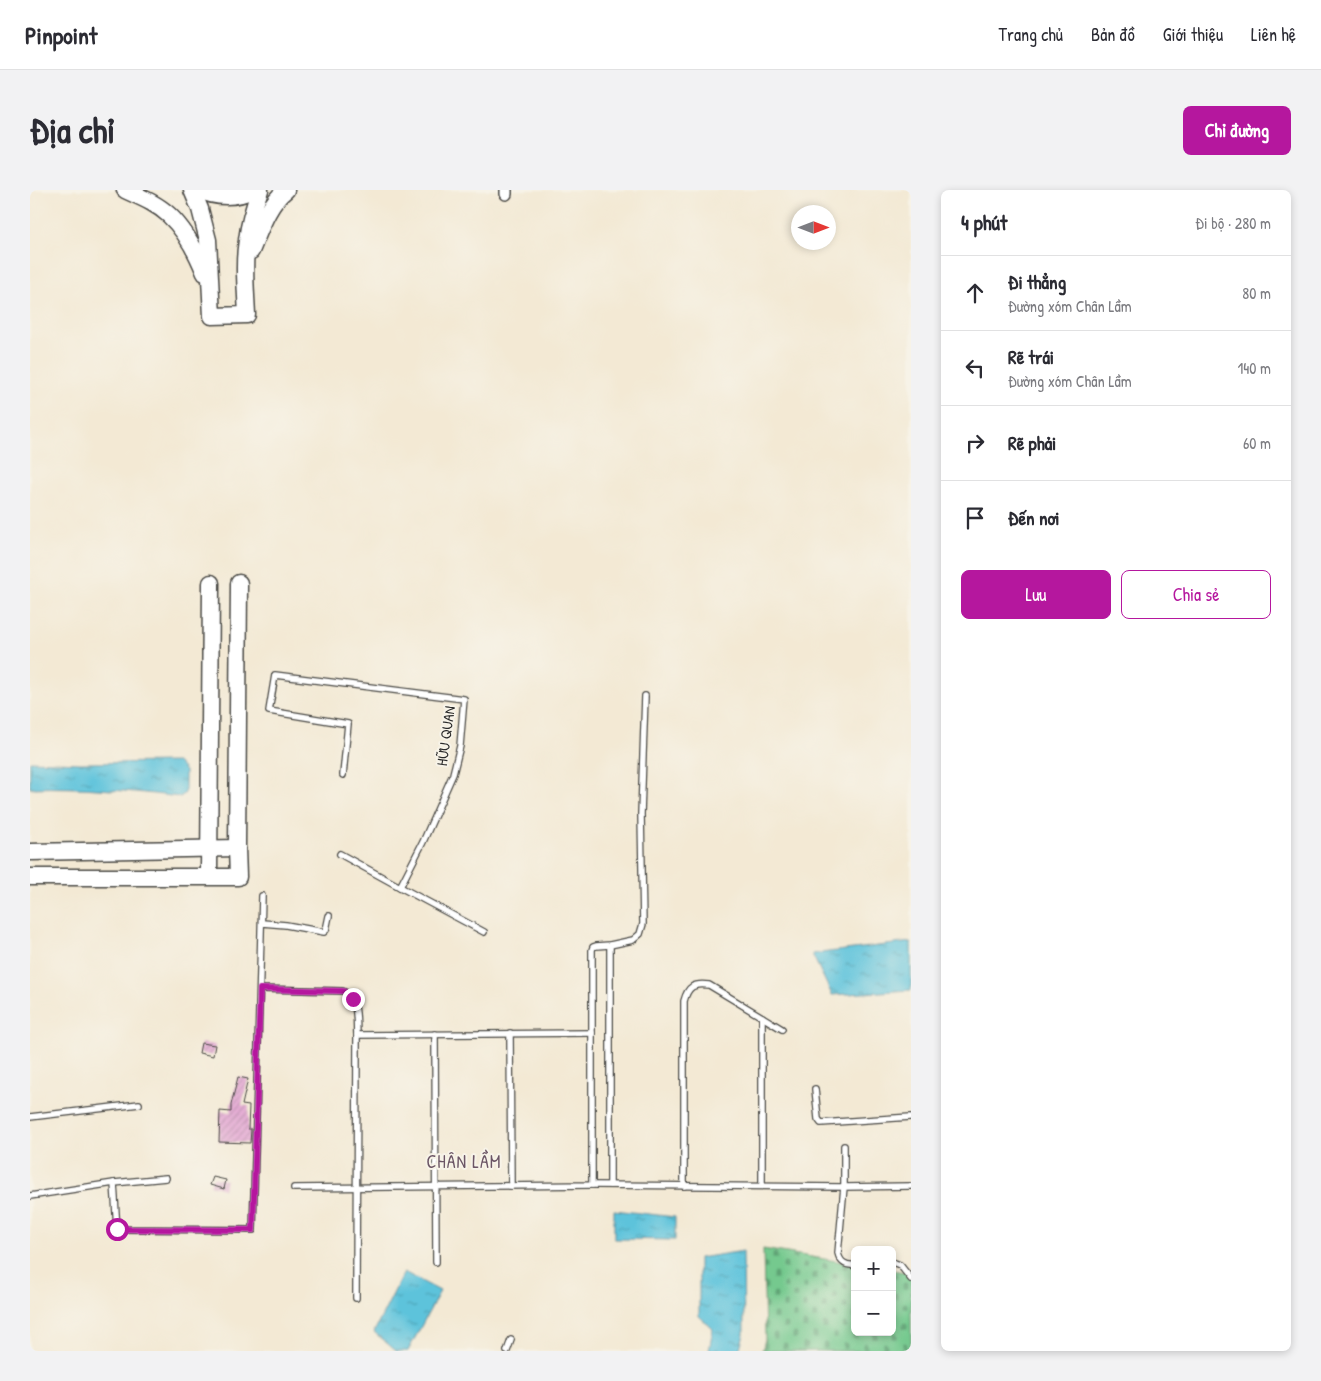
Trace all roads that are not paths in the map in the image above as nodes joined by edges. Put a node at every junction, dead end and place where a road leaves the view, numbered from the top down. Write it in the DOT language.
graph roads {
  1 [pos="125,190"];
  2 [pos="192,190"];
  3 [pos="200,190"];
  4 [pos="252,190"];
  5 [pos="260,190"];
  6 [pos="286,190"];
  7 [pos="245,264"];
  8 [pos="211,286"];
  9 [pos="211,584"];
  10 [pos="239,584"];
  11 [pos="644,696"];
  12 [pos="344,775"];
  13 [pos="237,848"];
  14 [pos="210,849"];
  15 [pos="30,852"];
  16 [pos="340,854"];
  17 [pos="210,876"];
  18 [pos="30,877"];
  19 [pos="400,887"];
  20 [pos="262,896"];
  21 [pos="329,916"];
  22 [pos="262,923"];
  23 [pos="484,932"];
  24 [pos="610,946"];
  25 [pos="260,989"];
  26 [pos="762,1017"];
  27 [pos="782,1029"];
  28 [pos="510,1033"];
  29 [pos="592,1033"];
  30 [pos="435,1034"];
  31 [pos="357,1035"];
  32 [pos="815,1089"];
  33 [pos="139,1104"];
  34 [pos="30,1117"];
  35 [pos="911,1117"];
  36 [pos="844,1146"];
  37 [pos="166,1178"];
  38 [pos="114,1183"];
  39 [pos="592,1185"];
  40 [pos="610,1185"];
  41 [pos="511,1186"];
  42 [pos="684,1186"];
  43 [pos="762,1186"];
  44 [pos="911,1186"];
  45 [pos="435,1187"];
  46 [pos="844,1187"];
  47 [pos="294,1188"];
  48 [pos="356,1188"];
  49 [pos="30,1196"];
  50 [pos="436,1262"];
  51 [pos="896,1264"];
  52 [pos="851,1266"];
  53 [pos="911,1279"];
  54 [pos="356,1298"];
  55 [pos="510,1340"];
  56 [pos="507,1351"];
  1 -- 8 [label="street"];
  2 -- 8 [label="street"];
  3 -- 4 [label="street"];
  5 -- 7 [label="street"];
  6 -- 7 [label="street"];
  7 -- 8 [label="street"];
  9 -- 14 [label="street"];
  10 -- 13 [label="street"];
  11 -- 24 [label="lane"];
  12 -- 19 [label="lane, HỮU QUAN"];
  13 -- 14 [label="street"];
  13 -- 17 [label="street"];
  14 -- 15 [label="street"];
  14 -- 17 [label="street"];
  16 -- 19 [label="lane"];
  17 -- 18 [label="street"];
  19 -- 23 [label="lane"];
  20 -- 22 [label="lane"];
  21 -- 22 [label="lane"];
  22 -- 25 [label="lane"];
  24 -- 29 [label="lane"];
  24 -- 40 [label="lane"];
  25 -- 31 [label="lane"];
  25 -- 38 [label="lane"];
  26 -- 27 [label="lane"];
  26 -- 42 [label="lane"];
  26 -- 43 [label="lane"];
  28 -- 29 [label="lane"];
  28 -- 30 [label="lane"];
  28 -- 41 [label="lane"];
  29 -- 39 [label="lane"];
  30 -- 31 [label="lane"];
  30 -- 45 [label="lane"];
  31 -- 48 [label="lane"];
  32 -- 35 [label="lane"];
  33 -- 34 [label="lane"];
  36 -- 46 [label="lane"];
  37 -- 38 [label="lane"];
  38 -- 49 [label="lane"];
  39 -- 40 [label="lane"];
  39 -- 41 [label="lane"];
  40 -- 42 [label="lane"];
  41 -- 45 [label="lane"];
  42 -- 43 [label="lane"];
  43 -- 46 [label="lane"];
  44 -- 46 [label="lane"];
  45 -- 48 [label="lane"];
  45 -- 50 [label="lane"];
  46 -- 52 [label="lane"];
  47 -- 48 [label="lane"];
  48 -- 54 [label="lane"];
  51 -- 53 [label="lane"];
  55 -- 56 [label="lane"];
}
